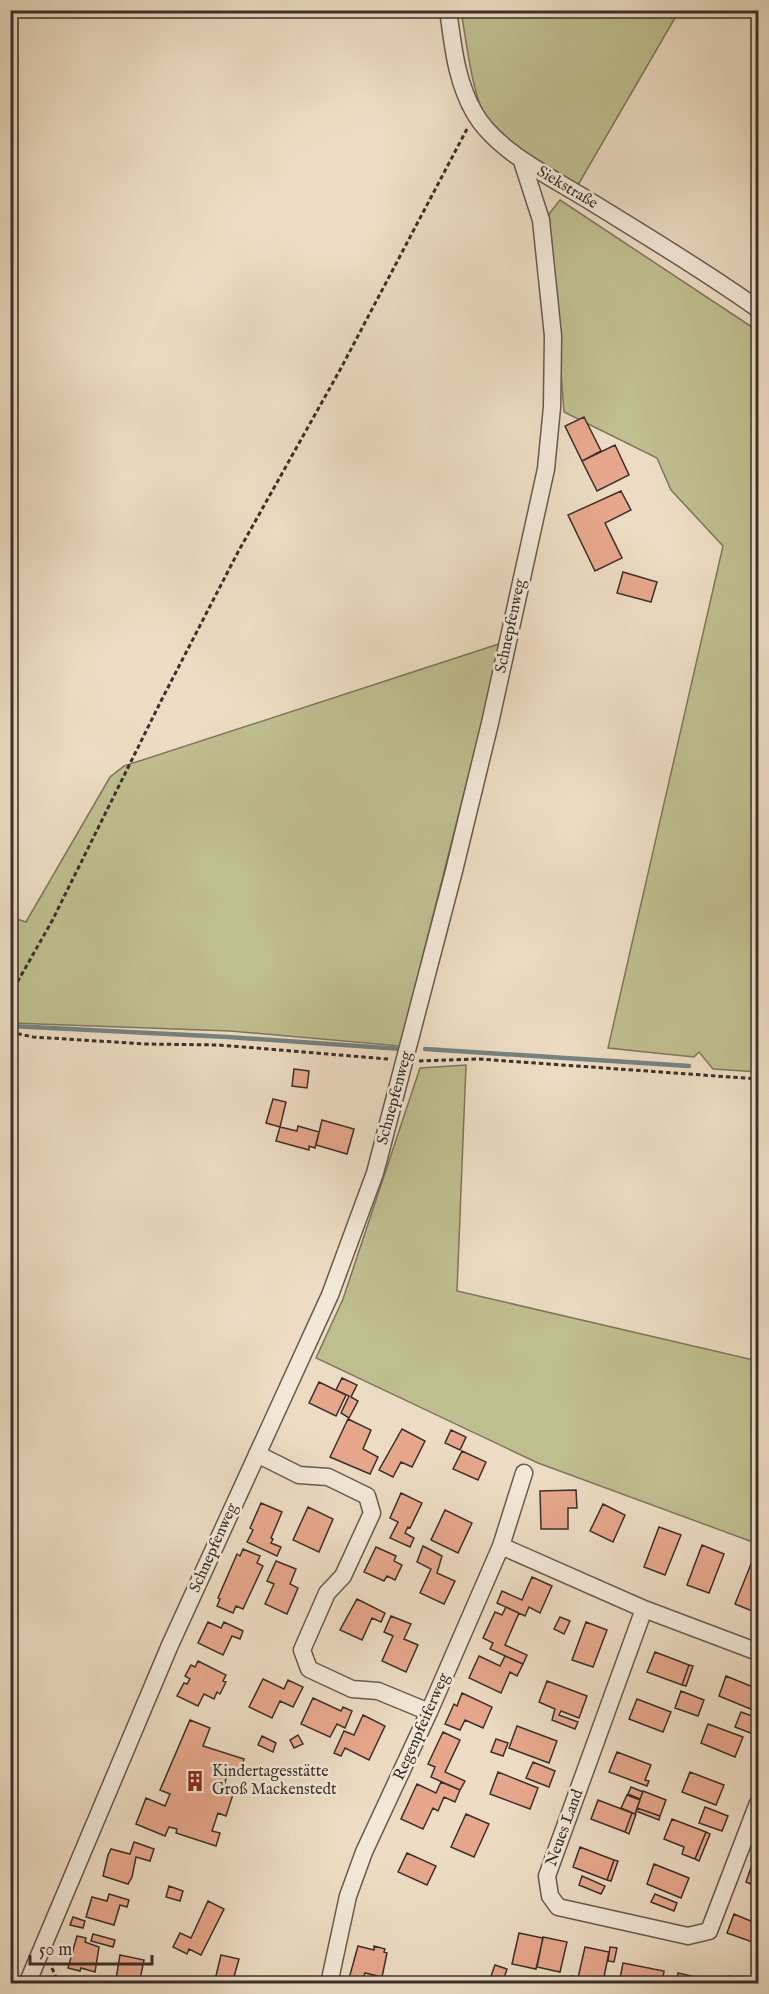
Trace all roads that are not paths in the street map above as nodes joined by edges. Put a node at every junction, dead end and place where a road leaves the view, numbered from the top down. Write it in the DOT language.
graph roads {
  1 [pos="448,10"];
  2 [pos="522,161"];
  3 [pos="759,309"];
  4 [pos="257,1454"];
  5 [pos="524,1473"];
  6 [pos="501,1546"];
  7 [pos="644,1609"];
  8 [pos="759,1652"];
  9 [pos="429,1712"];
  10 [pos="759,1803"];
  11 [pos="27,1983"];
  12 [pos="329,1983"];
  1 -- 2 [label="street, Siekstraße"];
  2 -- 3 [label="street, Siekstraße"];
  2 -- 4 [label="street, Schnepfenweg"];
  4 -- 9 [label="street"];
  4 -- 11 [label="street, Schnepfenweg"];
  5 -- 6 [label="street, Regenpfeiferweg"];
  6 -- 7 [label="street"];
  6 -- 9 [label="street, Regenpfeiferweg"];
  7 -- 8 [label="street"];
  7 -- 10 [label="street, Neues Land"];
  9 -- 12 [label="street, Regenpfeiferweg"];
}
